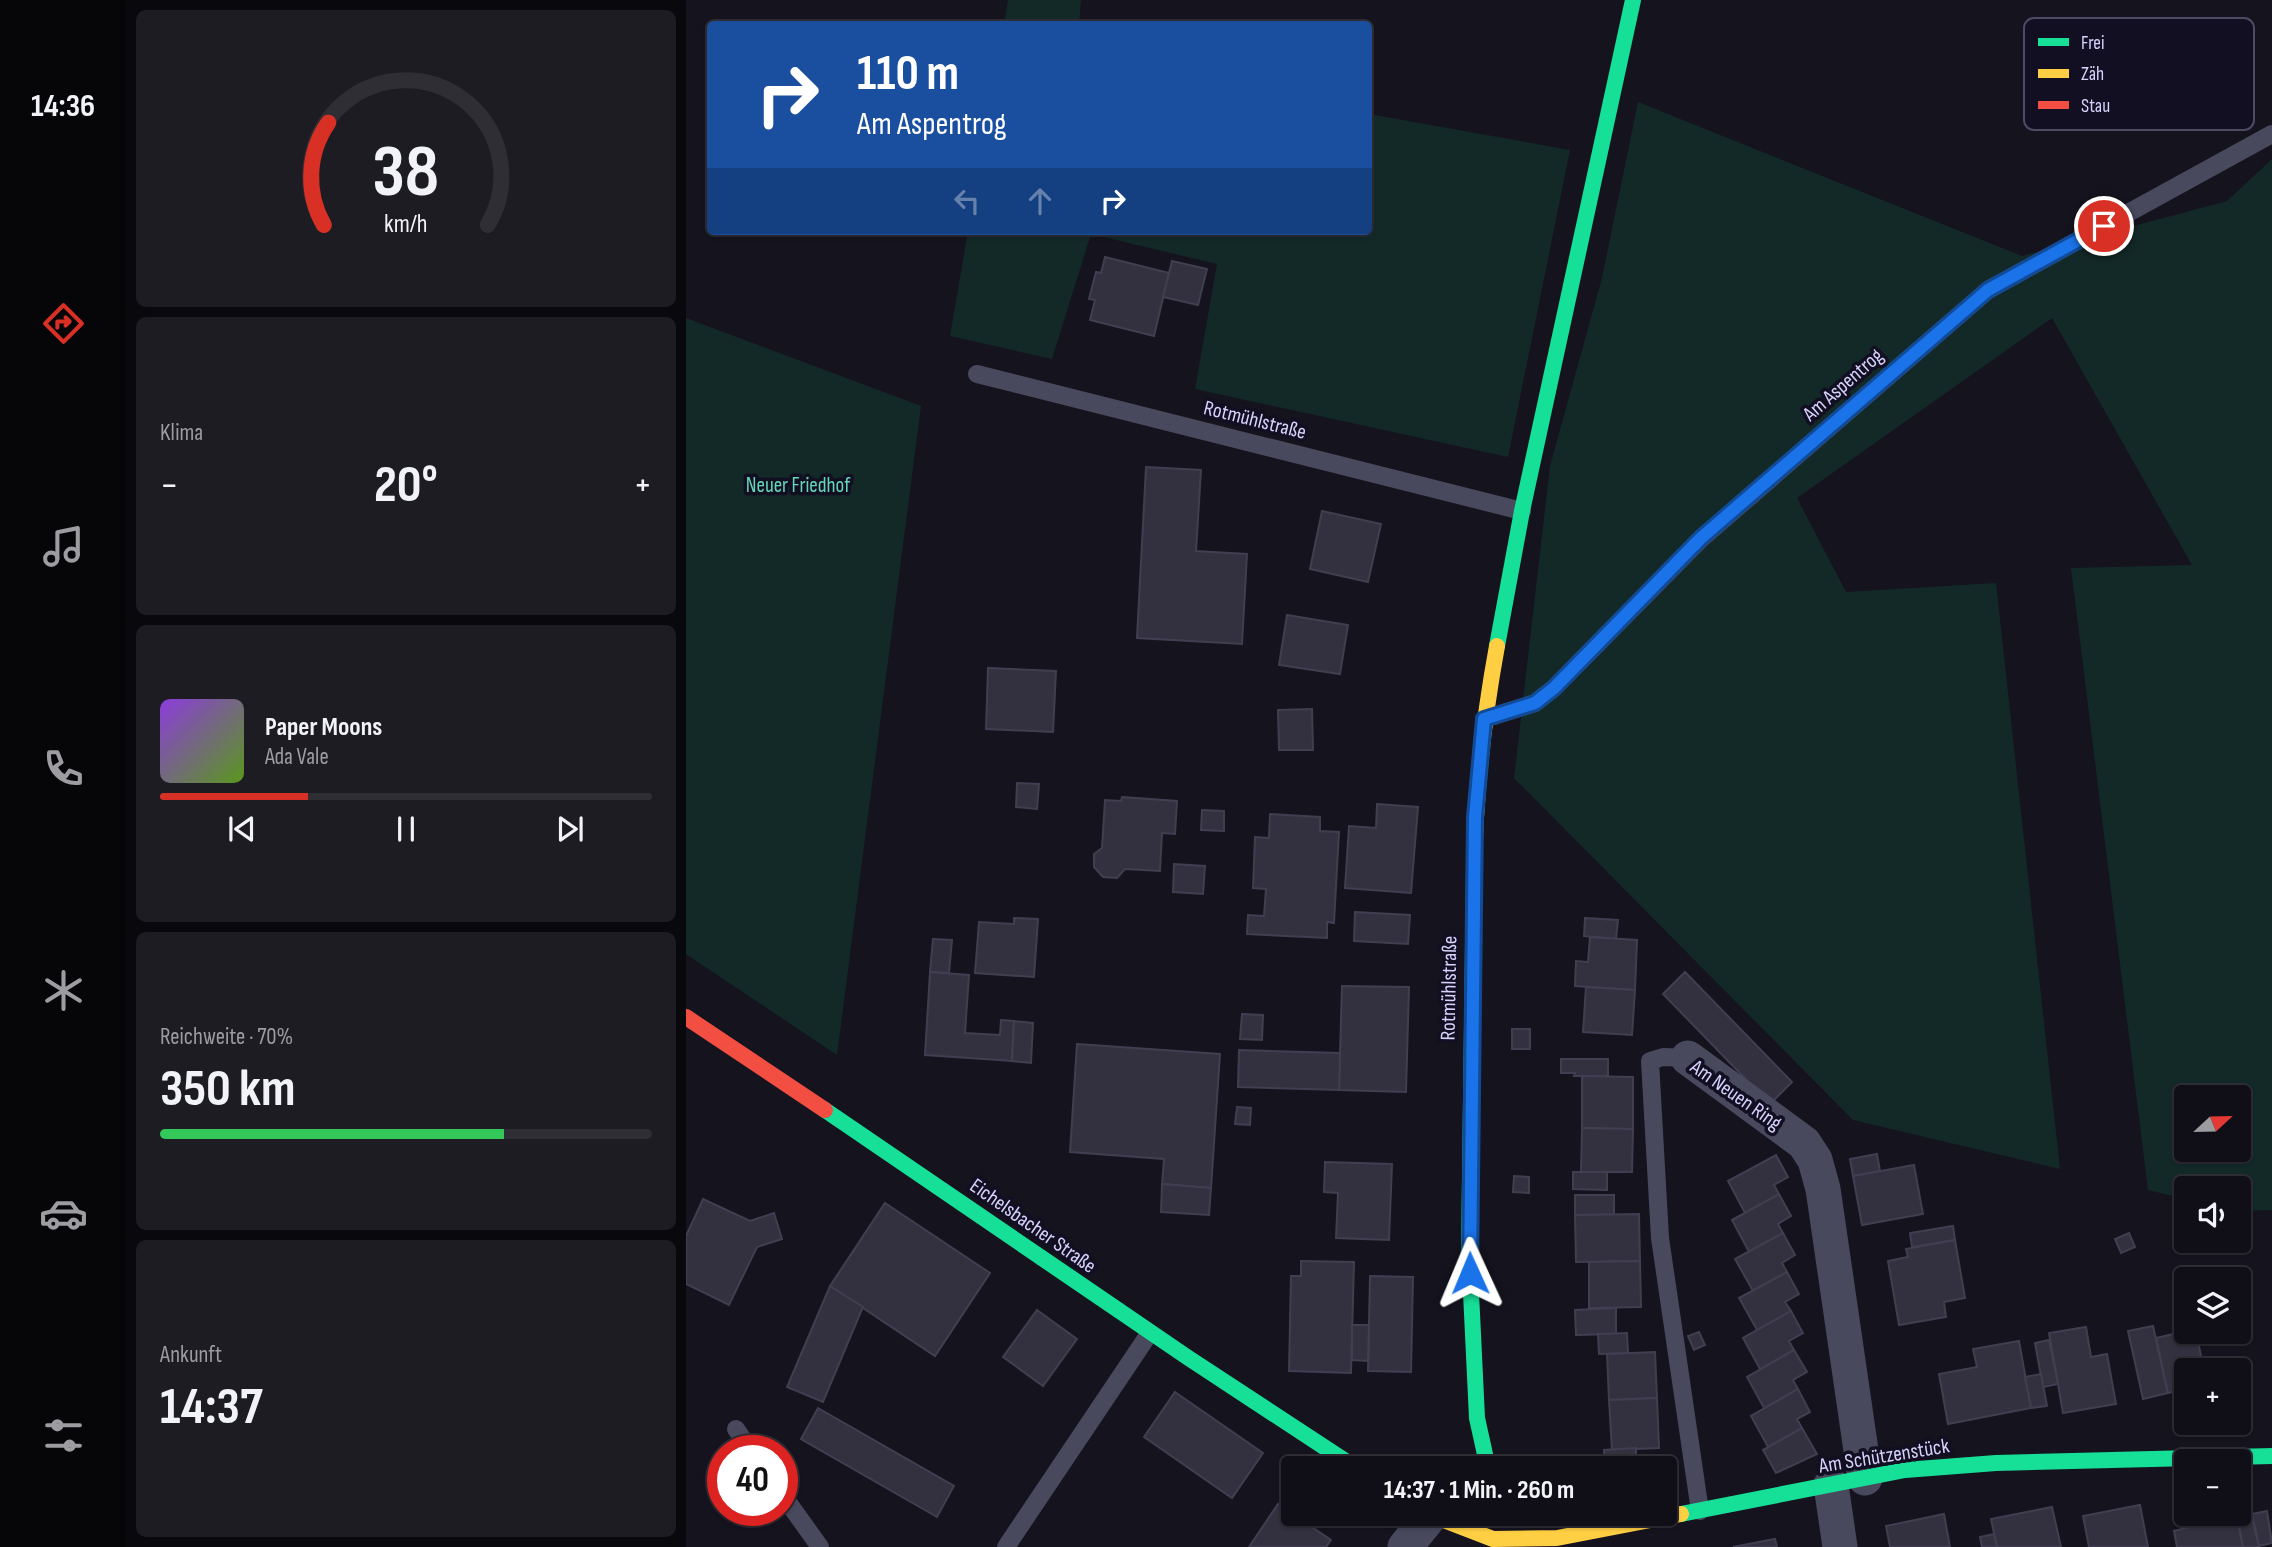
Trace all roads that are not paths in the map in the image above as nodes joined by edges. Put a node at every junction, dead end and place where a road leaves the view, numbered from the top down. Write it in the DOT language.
graph roads {
  1 [pos="1633,0"];
  2 [pos="2272,134"];
  3 [pos="977,374"];
  4 [pos="1522,511"];
  5 [pos="1484,719"];
  6 [pos="686,1017"];
  7 [pos="1688,1058"];
  8 [pos="1149,1334"];
  9 [pos="736,1429"];
  10 [pos="740,1435"];
  11 [pos="1337,1456"];
  12 [pos="1486,1456"];
  13 [pos="2272,1456"];
  14 [pos="1865,1478"];
  15 [pos="1832,1485"];
  16 [pos="1700,1511"];
  17 [pos="798,1516"];
  18 [pos="1421,1526"];
  19 [pos="1455,1526"];
  20 [pos="1508,1538"];
  21 [pos="820,1547"];
  22 [pos="1006,1547"];
  23 [pos="1405,1547"];
  24 [pos="1840,1547"];
  1 -- 4 [label="street, Rotmühlstraße"];
  2 -- 5 [label="lane, Am Aspentrog"];
  3 -- 4 [label="lane, Rotmühlstraße"];
  4 -- 5 [label="street, Rotmühlstraße"];
  5 -- 12 [label="street, Rotmühlstraße"];
  6 -- 8 [label="street, Eichelsbacher Straße"];
  7 -- 14 [label="street, Am Neuen Ring"];
  7 -- 16 [label="lane, Am Neuen Ring"];
  8 -- 11 [label="street, Eichelsbacher Straße"];
  8 -- 22 [label="lane"];
  9 -- 10 [label="lane"];
  13 -- 14 [label="street, Am Schützenstück"];
  14 -- 15 [label="street, Am Schützenstück"];
  15 -- 16 [label="street, Am Schützenstück"];
  15 -- 24 [label="street"];
  16 -- 20 [label="street, Am Schützenstück"];
  17 -- 21 [label="lane"];
  18 -- 23 [label="street"];
  19 -- 20 [label="street"];
}
